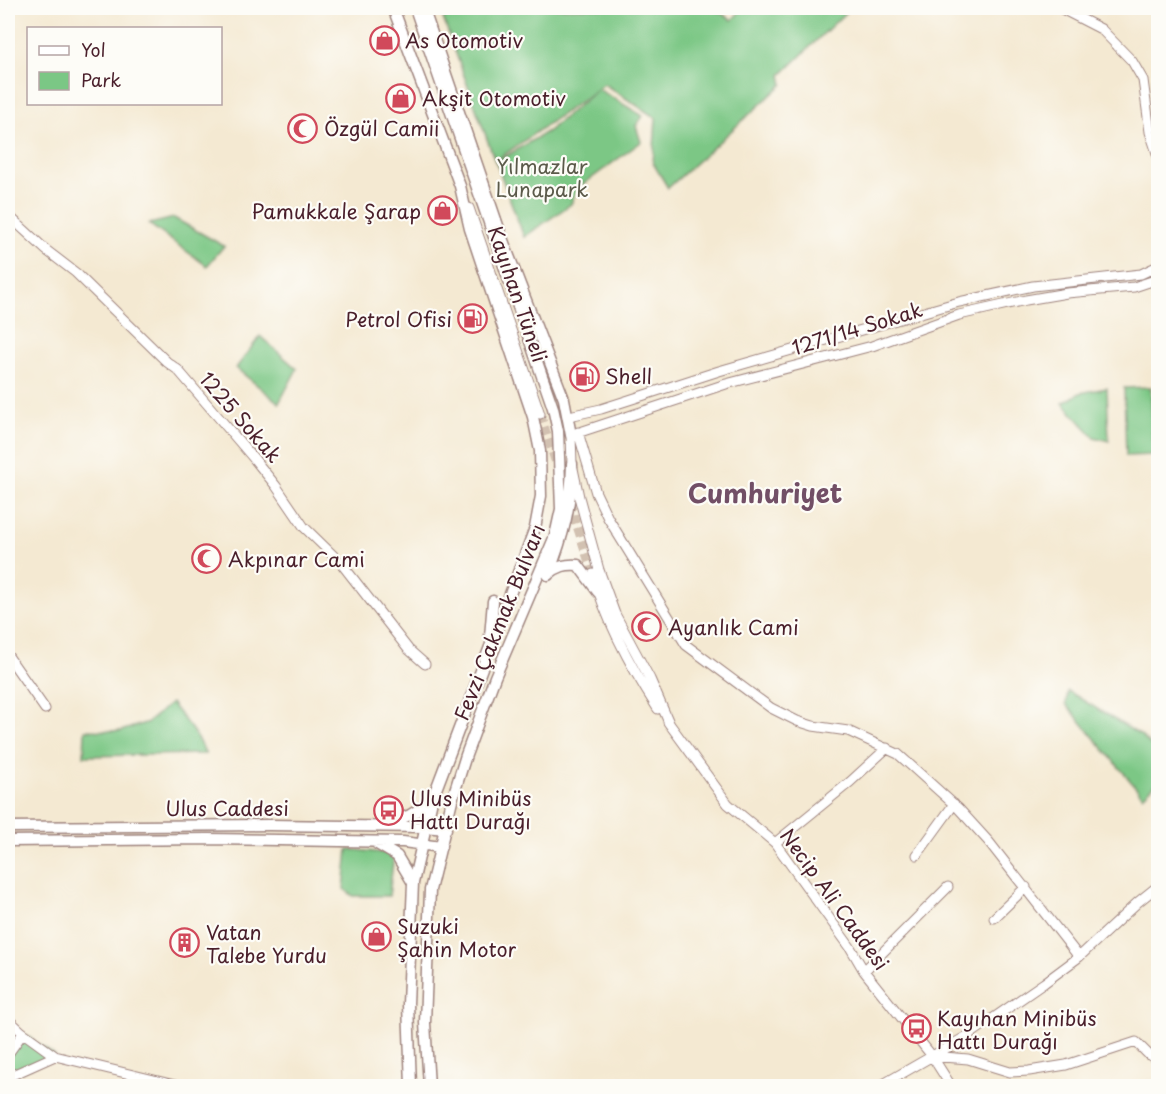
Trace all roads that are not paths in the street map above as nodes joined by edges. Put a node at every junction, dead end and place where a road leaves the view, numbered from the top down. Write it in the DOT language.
graph roads {
  1 [pos="393,8"];
  2 [pos="416,8"];
  3 [pos="423,8"];
  4 [pos="1060,8"];
  5 [pos="1158,156"];
  6 [pos="460,186"];
  7 [pos="8,215"];
  8 [pos="1158,266"];
  9 [pos="1158,279"];
  10 [pos="540,414"];
  11 [pos="569,416"];
  12 [pos="575,433"];
  13 [pos="572,464"];
  14 [pos="593,574"];
  15 [pos="548,575"];
  16 [pos="598,592"];
  17 [pos="530,597"];
  18 [pos="493,601"];
  19 [pos="490,644"];
  20 [pos="8,656"];
  21 [pos="424,664"];
  22 [pos="45,709"];
  23 [pos="670,726"];
  24 [pos="887,748"];
  25 [pos="431,802"];
  26 [pos="954,804"];
  27 [pos="8,826"];
  28 [pos="424,827"];
  29 [pos="377,828"];
  30 [pos="446,830"];
  31 [pos="8,841"];
  32 [pos="374,843"];
  33 [pos="774,843"];
  34 [pos="420,844"];
  35 [pos="441,847"];
  36 [pos="917,855"];
  37 [pos="412,883"];
  38 [pos="1158,886"];
  39 [pos="948,887"];
  40 [pos="1026,887"];
  41 [pos="994,918"];
  42 [pos="1079,957"];
  43 [pos="864,971"];
  44 [pos="8,1019"];
  45 [pos="23,1033"];
  46 [pos="8,1054"];
  47 [pos="55,1056"];
  48 [pos="1158,1059"];
  49 [pos="934,1060"];
  50 [pos="8,1077"];
  51 [pos="179,1086"];
  52 [pos="411,1086"];
  53 [pos="429,1086"];
  54 [pos="880,1086"];
  55 [pos="951,1086"];
  1 -- 6 [label="main road, Fevzi Çakmak Bulvarı"];
  2 -- 17 [label="main road, Fevzi Çakmak Bulvarı"];
  3 -- 11 [label="main road"];
  4 -- 5 [label="street"];
  6 -- 10 [label="street, Kayıhan Tüneli"];
  6 -- 19 [label="main road, Fevzi Çakmak Bulvarı"];
  7 -- 21 [label="street, 1225 Sokak"];
  8 -- 11 [label="street"];
  9 -- 12 [label="street, 1271/14 Sokak"];
  11 -- 12 [label="main road"];
  12 -- 13 [label="street, Necip Ali Caddesi"];
  12 -- 24 [label="street"];
  13 -- 15 [label="main road"];
  13 -- 23 [label="street, Necip Ali Caddesi"];
  14 -- 16 [label="street, Necip Ali Caddesi"];
  15 -- 16 [label="main road"];
  15 -- 17 [label="main road"];
  16 -- 23 [label="street, Necip Ali Caddesi"];
  17 -- 30 [label="main road, Fevzi Çakmak Bulvarı"];
  18 -- 19 [label="main road"];
  19 -- 25 [label="main road, Fevzi Çakmak Bulvarı"];
  20 -- 22 [label="street"];
  23 -- 33 [label="street, Necip Ali Caddesi"];
  24 -- 26 [label="street"];
  24 -- 33 [label="street"];
  25 -- 28 [label="main road, Fevzi Çakmak Bulvarı"];
  25 -- 29 [label="main road"];
  26 -- 36 [label="street"];
  26 -- 40 [label="street"];
  27 -- 29 [label="main road, Ulus Caddesi"];
  28 -- 29 [label="main road, Ulus Caddesi"];
  28 -- 30 [label="main road, Ulus Caddesi"];
  28 -- 34 [label="main road, Fevzi Çakmak Bulvarı"];
  30 -- 35 [label="main road, Fevzi Çakmak Bulvarı"];
  31 -- 32 [label="main road, Ulus Caddesi"];
  32 -- 34 [label="main road, Ulus Caddesi"];
  32 -- 37 [label="main road"];
  33 -- 43 [label="street, Necip Ali Caddesi"];
  34 -- 35 [label="main road, Ulus Caddesi"];
  34 -- 37 [label="main road, Fevzi Çakmak Bulvarı"];
  35 -- 53 [label="main road, Fevzi Çakmak Bulvarı"];
  37 -- 52 [label="main road, Fevzi Çakmak Bulvarı"];
  38 -- 42 [label="street"];
  39 -- 43 [label="street"];
  40 -- 41 [label="street"];
  40 -- 42 [label="street"];
  42 -- 49 [label="street"];
  43 -- 49 [label="street, Necip Ali Caddesi"];
  44 -- 45 [label="street"];
  45 -- 46 [label="street"];
  45 -- 47 [label="street"];
  47 -- 50 [label="street"];
  47 -- 51 [label="street"];
  48 -- 49 [label="street"];
  49 -- 54 [label="street"];
  49 -- 55 [label="street, Necip Ali Caddesi"];
}
